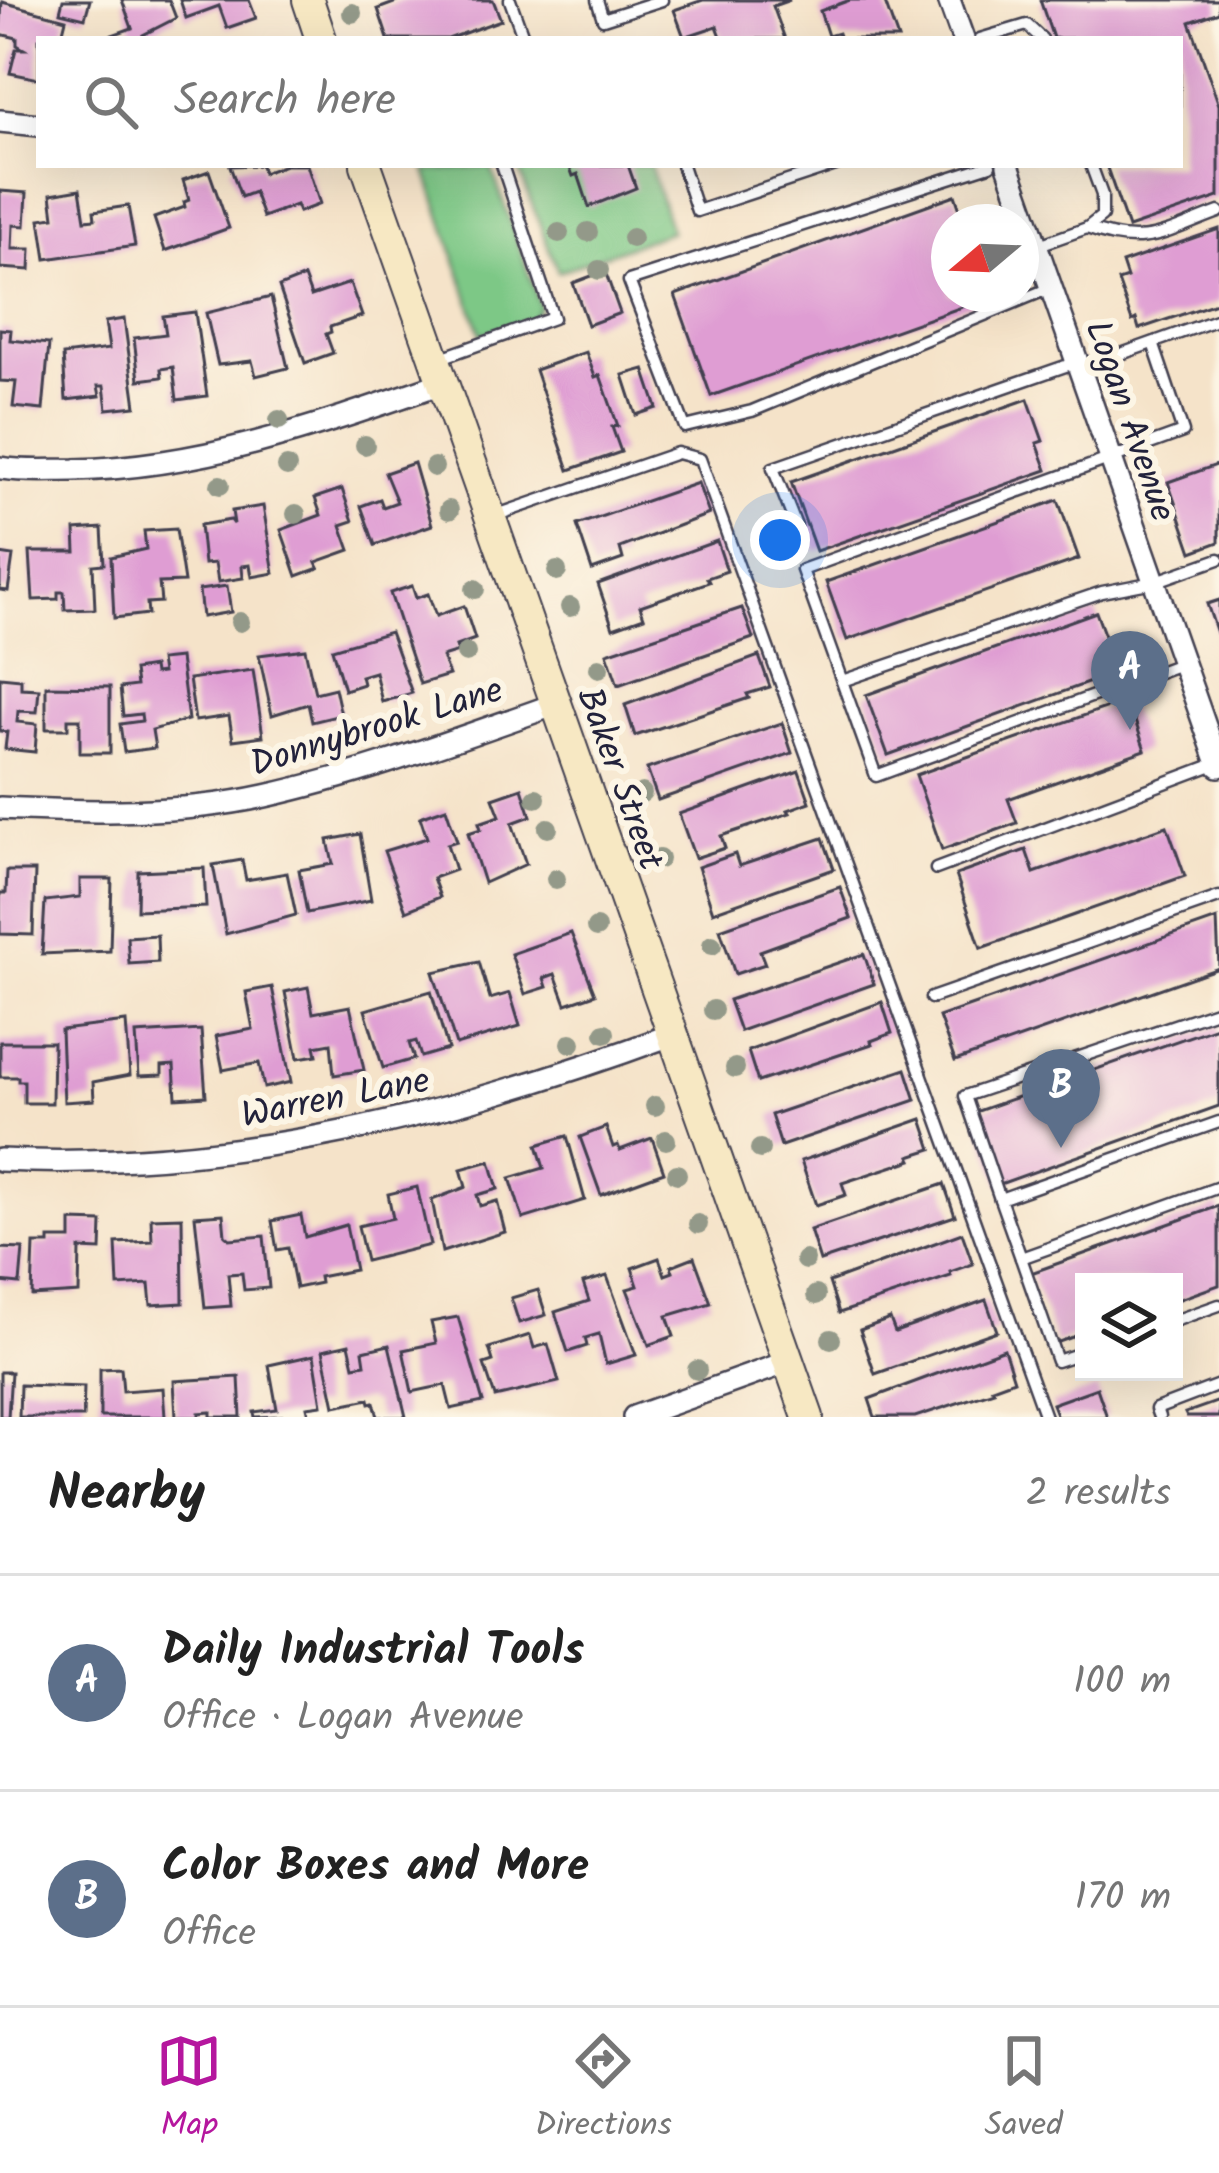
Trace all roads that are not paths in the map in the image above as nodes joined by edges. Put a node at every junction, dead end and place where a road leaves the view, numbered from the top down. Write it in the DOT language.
graph roads {
  1 [pos="308,0"];
  2 [pos="510,0"];
  3 [pos="597,0"];
  4 [pos="662,0"];
  5 [pos="950,0"];
  6 [pos="320,36"];
  7 [pos="523,36"];
  8 [pos="962,36"];
  9 [pos="991,36"];
  10 [pos="1039,36"];
  11 [pos="0,121"];
  12 [pos="36,125"];
  13 [pos="367,168"];
  14 [pos="503,168"];
  15 [pos="683,168"];
  16 [pos="827,168"];
  17 [pos="981,168"];
  18 [pos="1008,168"];
  19 [pos="1091,168"];
  20 [pos="1021,204"];
  21 [pos="1219,212"];
  22 [pos="1087,228"];
  23 [pos="1039,245"];
  24 [pos="1039,254"];
  25 [pos="1051,288"];
  26 [pos="1219,319"];
  27 [pos="1153,343"];
  28 [pos="1078,366"];
  29 [pos="438,372"];
  30 [pos="1111,458"];
  31 [pos="0,468"];
  32 [pos="490,518"];
  33 [pos="796,526"];
  34 [pos="1219,559"];
  35 [pos="1154,582"];
  36 [pos="1183,663"];
  37 [pos="842,681"];
  38 [pos="554,705"];
  39 [pos="1211,719"];
  40 [pos="1219,765"];
  41 [pos="0,808"];
  42 [pos="936,869"];
  43 [pos="1219,897"];
  44 [pos="931,998"];
  45 [pos="1219,1010"];
  46 [pos="671,1035"];
  47 [pos="1219,1123"];
  48 [pos="0,1160"];
  49 [pos="1219,1187"];
  50 [pos="1000,1199"];
  51 [pos="1021,1258"];
  52 [pos="1219,1305"];
  53 [pos="1183,1318"];
  54 [pos="1075,1355"];
  55 [pos="788,1362"];
  56 [pos="1219,1385"];
  57 [pos="634,1417"];
  58 [pos="808,1417"];
  59 [pos="1045,1417"];
  60 [pos="1159,1417"];
  1 -- 6 [label="main road"];
  2 -- 7 [label="lane"];
  3 -- 4 [label="lane"];
  5 -- 8 [label="street"];
  9 -- 10 [label="lane"];
  11 -- 12 [label="street"];
  13 -- 29 [label="main road, Baker Street"];
  14 -- 29 [label="lane"];
  15 -- 16 [label="lane"];
  17 -- 25 [label="lane"];
  18 -- 20 [label="street, Logan Avenue"];
  19 -- 22 [label="lane"];
  21 -- 22 [label="lane"];
  22 -- 23 [label="lane"];
  24 -- 25 [label="street, Logan Avenue"];
  25 -- 28 [label="street, Logan Avenue"];
  26 -- 27 [label="lane"];
  27 -- 28 [label="lane"];
  27 -- 30 [label="lane"];
  28 -- 30 [label="street, Logan Avenue"];
  28 -- 33 [label="lane"];
  29 -- 31 [label="street"];
  29 -- 32 [label="main road, Baker Street"];
  30 -- 35 [label="street, Logan Avenue"];
  30 -- 37 [label="lane"];
  32 -- 38 [label="main road, Baker Street"];
  32 -- 59 [label="lane"];
  34 -- 35 [label="lane"];
  35 -- 36 [label="street, Logan Avenue"];
  35 -- 37 [label="lane"];
  36 -- 37 [label="lane"];
  36 -- 39 [label="street, Logan Avenue"];
  38 -- 41 [label="street, Donnybrook Lane"];
  38 -- 46 [label="main road, Baker Street"];
  39 -- 40 [label="street, Logan Avenue"];
  40 -- 42 [label="lane"];
  43 -- 44 [label="lane"];
  45 -- 50 [label="lane"];
  46 -- 48 [label="street, Warren Lane"];
  46 -- 55 [label="main road, Baker Street"];
  47 -- 50 [label="lane"];
  49 -- 51 [label="lane"];
  50 -- 51 [label="lane"];
  51 -- 54 [label="lane"];
  52 -- 53 [label="lane"];
  55 -- 57 [label="street"];
  55 -- 58 [label="main road, Baker Street"];
  56 -- 60 [label="lane"];
}
